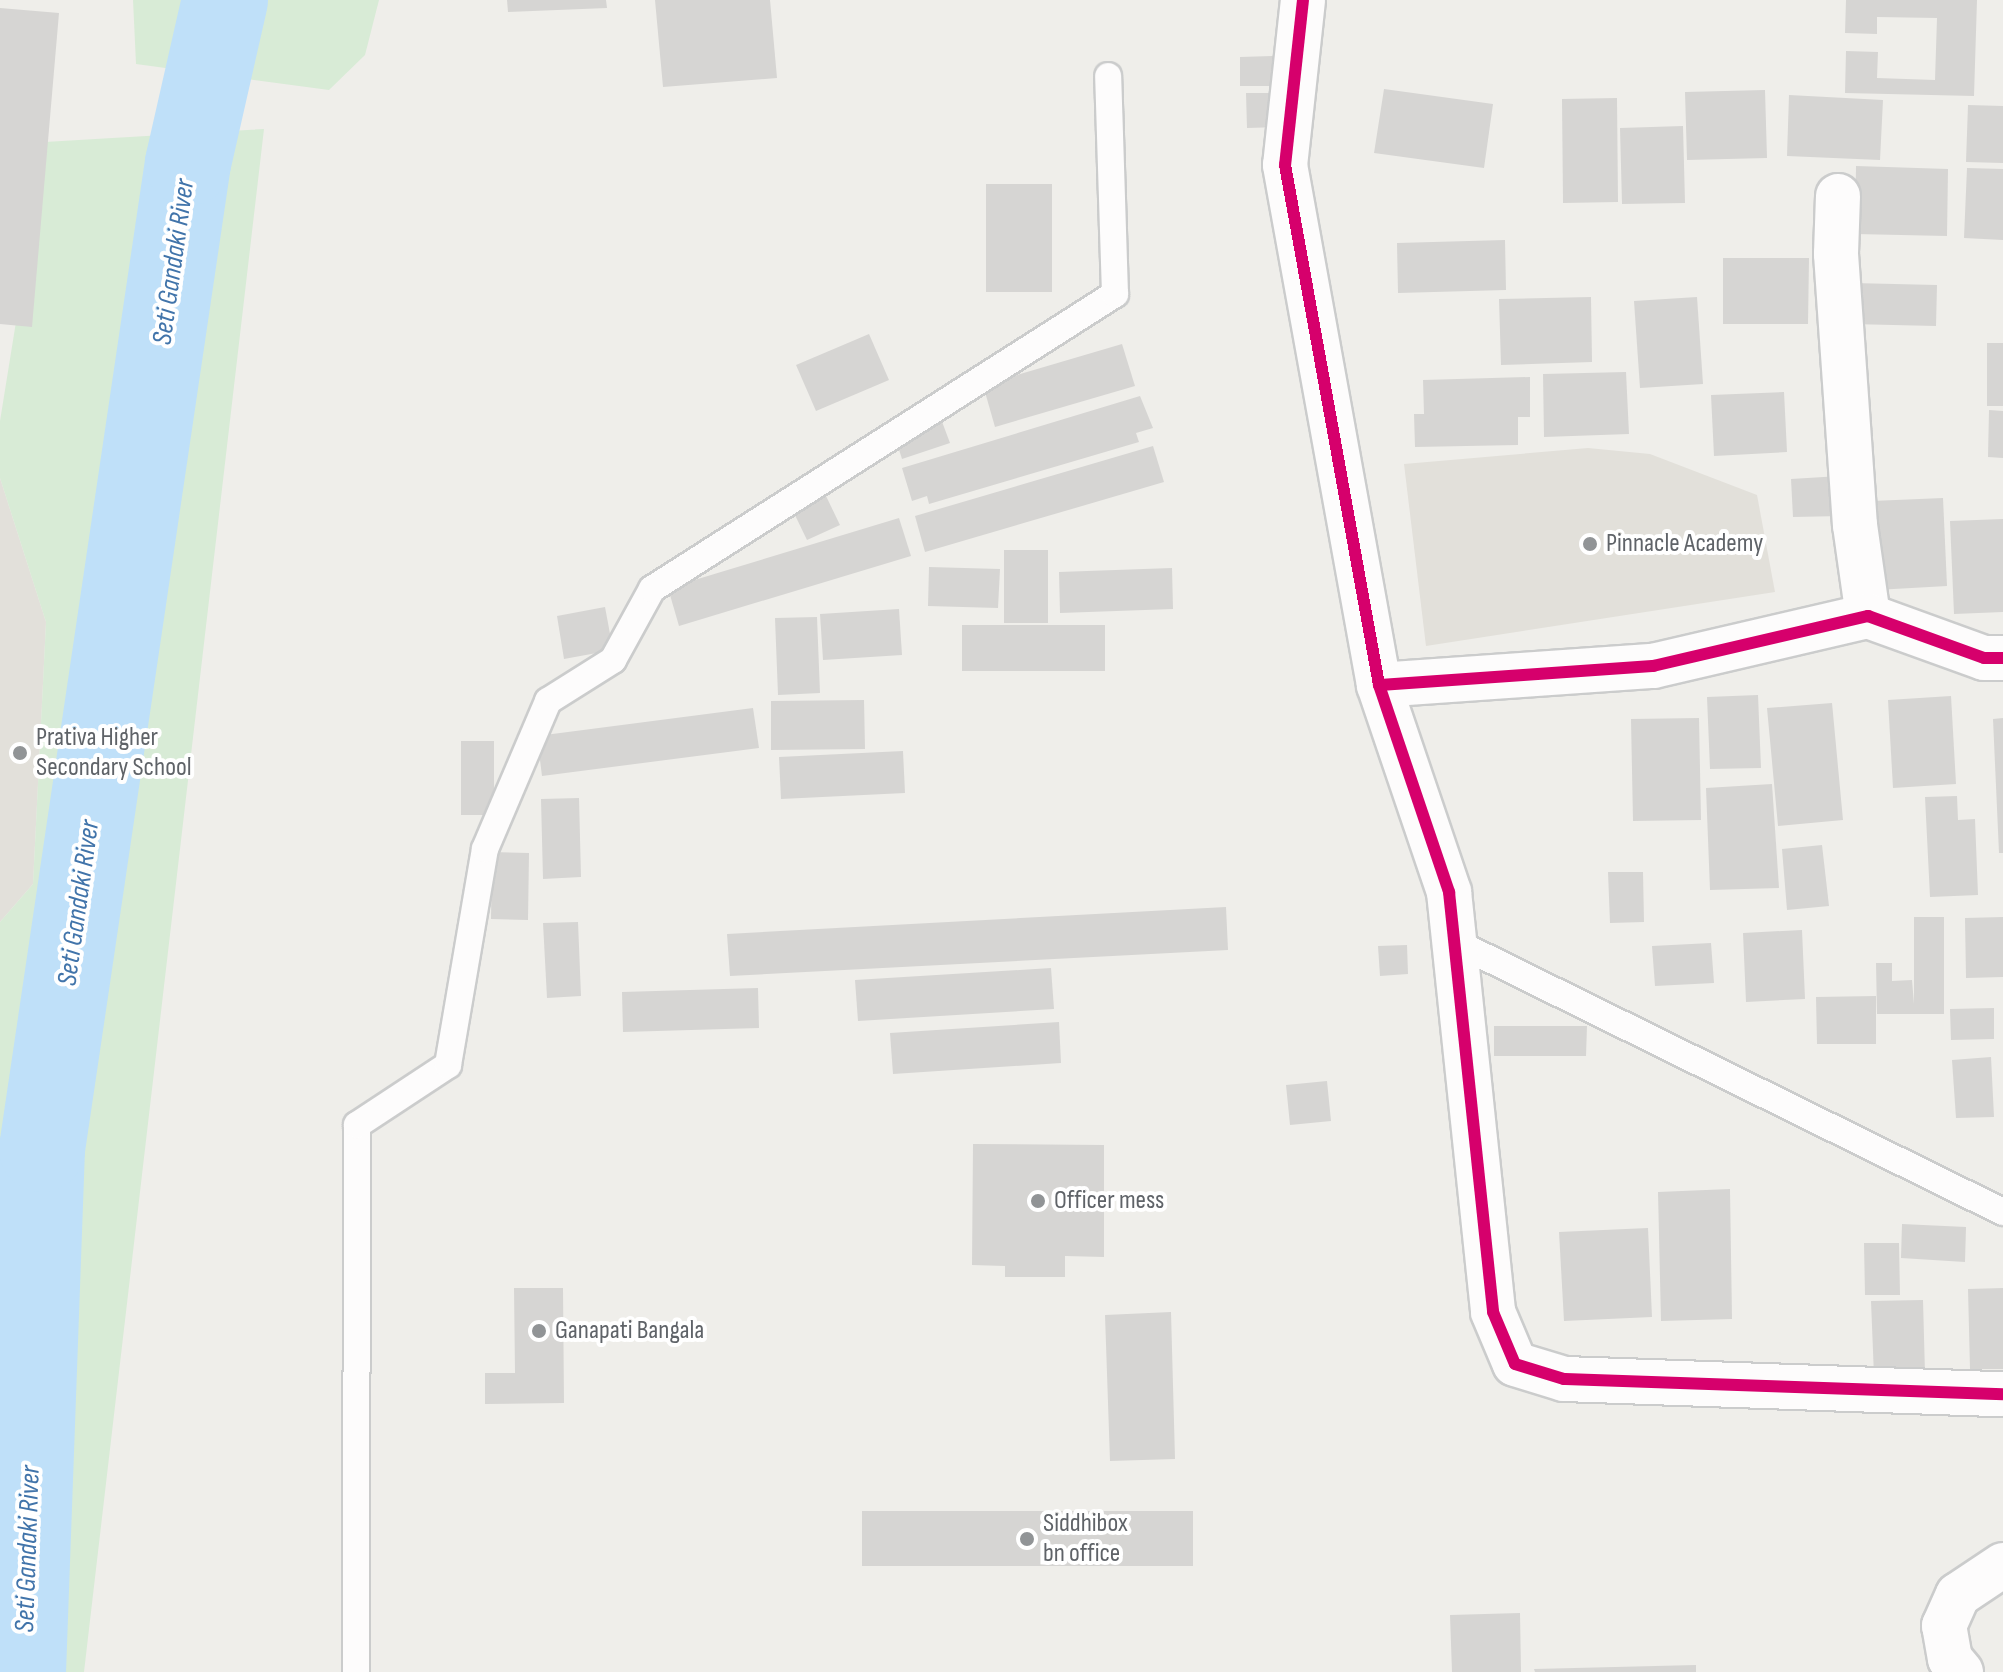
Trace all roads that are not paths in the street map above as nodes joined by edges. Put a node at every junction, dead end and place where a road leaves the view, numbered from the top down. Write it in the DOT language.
graph roads {
  1 [pos="1303,0"];
  2 [pos="1108,76"];
  3 [pos="1838,196"];
  4 [pos="1868,616"];
  5 [pos="2003,658"];
  6 [pos="1379,685"];
  7 [pos="1455,942"];
  8 [pos="2003,1212"];
  9 [pos="2003,1394"];
  10 [pos="2003,1565"];
  11 [pos="356,1672"];
  12 [pos="1961,1672"];
  1 -- 6 [label="street"];
  2 -- 11 [label="lane"];
  3 -- 4 [label="street"];
  4 -- 5 [label="street"];
  4 -- 6 [label="street"];
  6 -- 7 [label="street"];
  7 -- 8 [label="lane"];
  7 -- 9 [label="street"];
  10 -- 12 [label="street"];
}
